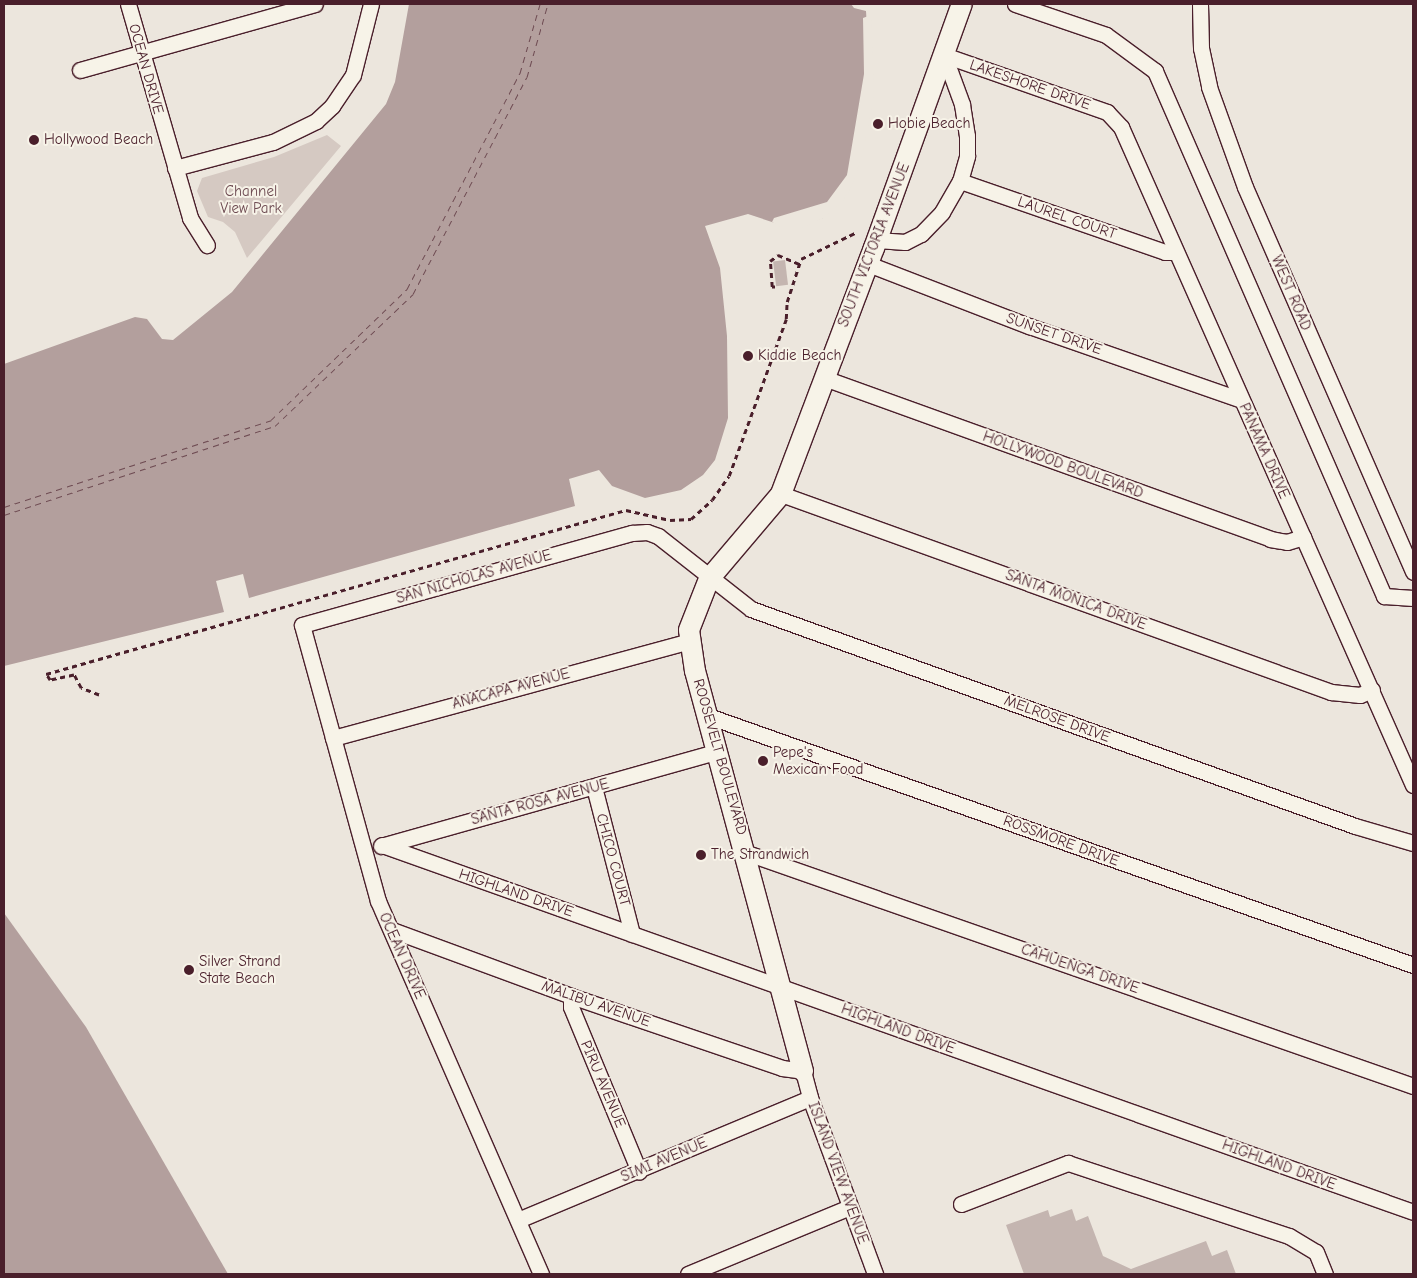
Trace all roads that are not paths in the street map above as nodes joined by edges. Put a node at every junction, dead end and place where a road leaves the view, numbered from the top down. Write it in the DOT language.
graph roads {
  1 [pos="128,4"];
  2 [pos="316,4"];
  3 [pos="371,4"];
  4 [pos="962,4"];
  5 [pos="1016,4"];
  6 [pos="1200,4"];
  7 [pos="141,53"];
  8 [pos="944,55"];
  9 [pos="80,70"];
  10 [pos="1115,118"];
  11 [pos="175,168"];
  12 [pos="960,181"];
  13 [pos="877,240"];
  14 [pos="207,245"];
  15 [pos="1175,252"];
  16 [pos="868,264"];
  17 [pos="824,378"];
  18 [pos="1241,400"];
  19 [pos="781,494"];
  20 [pos="1302,537"];
  21 [pos="1413,572"];
  22 [pos="709,579"];
  23 [pos="1413,598"];
  24 [pos="302,625"];
  25 [pos="689,640"];
  26 [pos="1372,690"];
  27 [pos="708,716"];
  28 [pos="333,738"];
  29 [pos="716,752"];
  30 [pos="1413,785"];
  31 [pos="594,787"];
  32 [pos="1413,842"];
  33 [pos="382,845"];
  34 [pos="363,850"];
  35 [pos="747,853"];
  36 [pos="392,930"];
  37 [pos="632,934"];
  38 [pos="1413,965"];
  39 [pos="782,987"];
  40 [pos="571,996"];
  41 [pos="803,1071"];
  42 [pos="1413,1086"];
  43 [pos="810,1098"];
  44 [pos="639,1171"];
  45 [pos="961,1204"];
  46 [pos="850,1207"];
  47 [pos="1413,1212"];
  48 [pos="518,1220"];
  49 [pos="541,1274"];
  50 [pos="688,1274"];
  51 [pos="875,1274"];
  52 [pos="1325,1274"];
  1 -- 7 [label="street, OCEAN DRIVE"];
  2 -- 7 [label="street"];
  3 -- 11 [label="street"];
  4 -- 8 [label="street, SOUTH VICTORIA AVENUE"];
  5 -- 23 [label="street"];
  6 -- 21 [label="street, WEST ROAD"];
  7 -- 9 [label="street"];
  7 -- 11 [label="street, OCEAN DRIVE"];
  8 -- 10 [label="street, LAKESHORE DRIVE"];
  8 -- 12 [label="street"];
  8 -- 13 [label="street, SOUTH VICTORIA AVENUE"];
  10 -- 15 [label="street, PANAMA DRIVE"];
  11 -- 14 [label="street, OCEAN DRIVE"];
  12 -- 13 [label="street"];
  12 -- 15 [label="street, LAUREL COURT"];
  13 -- 16 [label="street, SOUTH VICTORIA AVENUE"];
  15 -- 18 [label="street, PANAMA DRIVE"];
  16 -- 17 [label="street, SOUTH VICTORIA AVENUE"];
  16 -- 18 [label="street, SUNSET DRIVE"];
  17 -- 19 [label="street, SOUTH VICTORIA AVENUE"];
  17 -- 20 [label="street, HOLLYWOOD BOULEVARD"];
  18 -- 20 [label="street, PANAMA DRIVE"];
  19 -- 22 [label="street, SOUTH VICTORIA AVENUE"];
  19 -- 26 [label="street, SANTA MONICA DRIVE"];
  20 -- 26 [label="street, PANAMA DRIVE"];
  22 -- 24 [label="street, SAN NICHOLAS AVENUE"];
  22 -- 25 [label="street, ROOSEVELT BOULEVARD"];
  22 -- 32 [label="street, MELROSE DRIVE"];
  24 -- 28 [label="street, OCEAN DRIVE"];
  25 -- 27 [label="street, ROOSEVELT BOULEVARD"];
  25 -- 28 [label="street, ANACAPA AVENUE"];
  26 -- 30 [label="street, PANAMA DRIVE"];
  27 -- 29 [label="street, ROOSEVELT BOULEVARD"];
  27 -- 38 [label="street, ROSSMORE DRIVE"];
  28 -- 34 [label="street, OCEAN DRIVE"];
  29 -- 31 [label="street, SANTA ROSA AVENUE"];
  29 -- 35 [label="street, ROOSEVELT BOULEVARD"];
  31 -- 33 [label="street, SANTA ROSA AVENUE"];
  31 -- 37 [label="street, CHICO COURT"];
  33 -- 34 [label="street, SANTA ROSA AVENUE"];
  33 -- 37 [label="street, HIGHLAND DRIVE"];
  34 -- 36 [label="street, OCEAN DRIVE"];
  35 -- 39 [label="street, ROOSEVELT BOULEVARD"];
  35 -- 42 [label="street, CAHUENGA DRIVE"];
  36 -- 40 [label="street, MALIBU AVENUE"];
  36 -- 48 [label="street, OCEAN DRIVE"];
  37 -- 39 [label="street, HIGHLAND DRIVE"];
  39 -- 41 [label="street, ROOSEVELT BOULEVARD"];
  39 -- 47 [label="street, HIGHLAND DRIVE"];
  40 -- 41 [label="street, MALIBU AVENUE"];
  40 -- 44 [label="street, PIRU AVENUE"];
  41 -- 43 [label="street, ISLAND VIEW AVENUE"];
  43 -- 44 [label="street, SIMI AVENUE"];
  43 -- 46 [label="street, ISLAND VIEW AVENUE"];
  44 -- 48 [label="street, SIMI AVENUE"];
  45 -- 52 [label="street"];
  46 -- 50 [label="street"];
  46 -- 51 [label="street, ISLAND VIEW AVENUE"];
  48 -- 49 [label="street, OCEAN DRIVE"];
}
